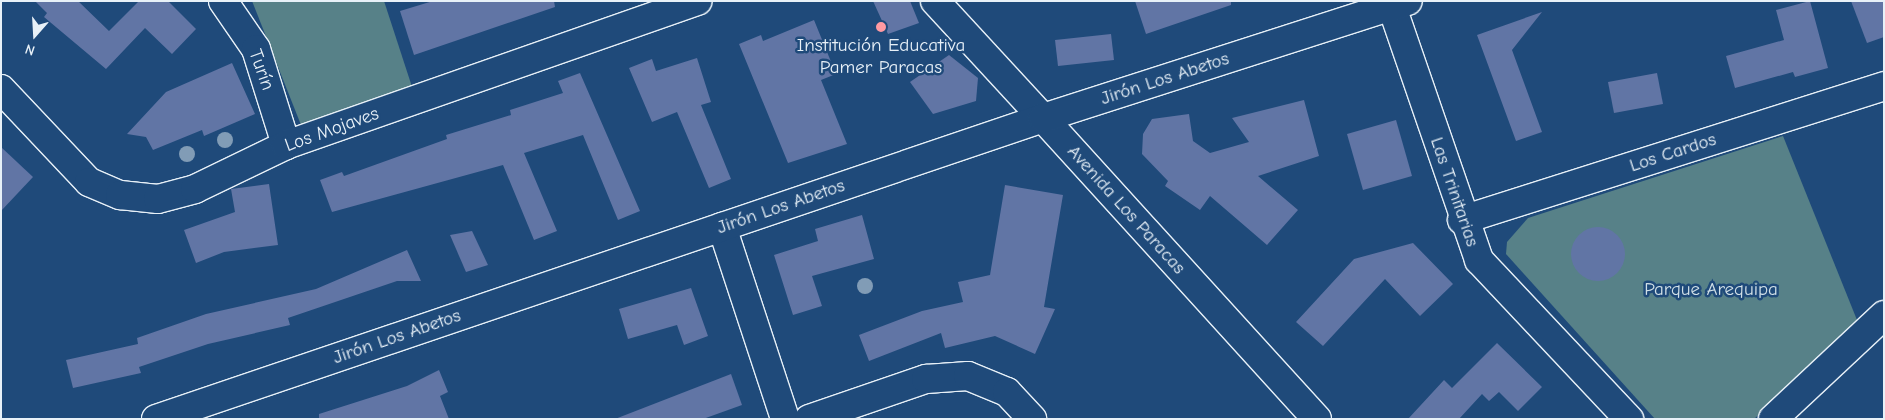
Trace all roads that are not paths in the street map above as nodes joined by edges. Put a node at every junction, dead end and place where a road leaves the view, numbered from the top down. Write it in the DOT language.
graph roads {
  1 [pos="223,1"];
  2 [pos="698,1"];
  3 [pos="935,1"];
  4 [pos="1397,3"];
  5 [pos="1884,86"];
  6 [pos="1,89"];
  7 [pos="1043,118"];
  8 [pos="286,145"];
  9 [pos="1462,220"];
  10 [pos="722,227"];
  11 [pos="1884,316"];
  12 [pos="156,419"];
  13 [pos="785,419"];
  14 [pos="809,419"];
  15 [pos="1032,419"];
  16 [pos="1317,419"];
  17 [pos="1629,419"];
  18 [pos="1773,419"];
  1 -- 8 [label="street, Turín"];
  2 -- 8 [label="street, Los Mojaves"];
  3 -- 7 [label="street, Avenida Los Paracas"];
  4 -- 7 [label="street, Jirón Los Abetos"];
  4 -- 9 [label="street, Las Trinitarias"];
  5 -- 9 [label="street, Los Cardos"];
  6 -- 8 [label="street, Los Mojaves"];
  7 -- 10 [label="street, Jirón Los Abetos"];
  7 -- 16 [label="street, Avenida Los Paracas"];
  9 -- 17 [label="street, Las Trinitarias"];
  10 -- 12 [label="street, Jirón Los Abetos"];
  10 -- 13 [label="street"];
  11 -- 18 [label="street"];
  14 -- 15 [label="street"];
}
